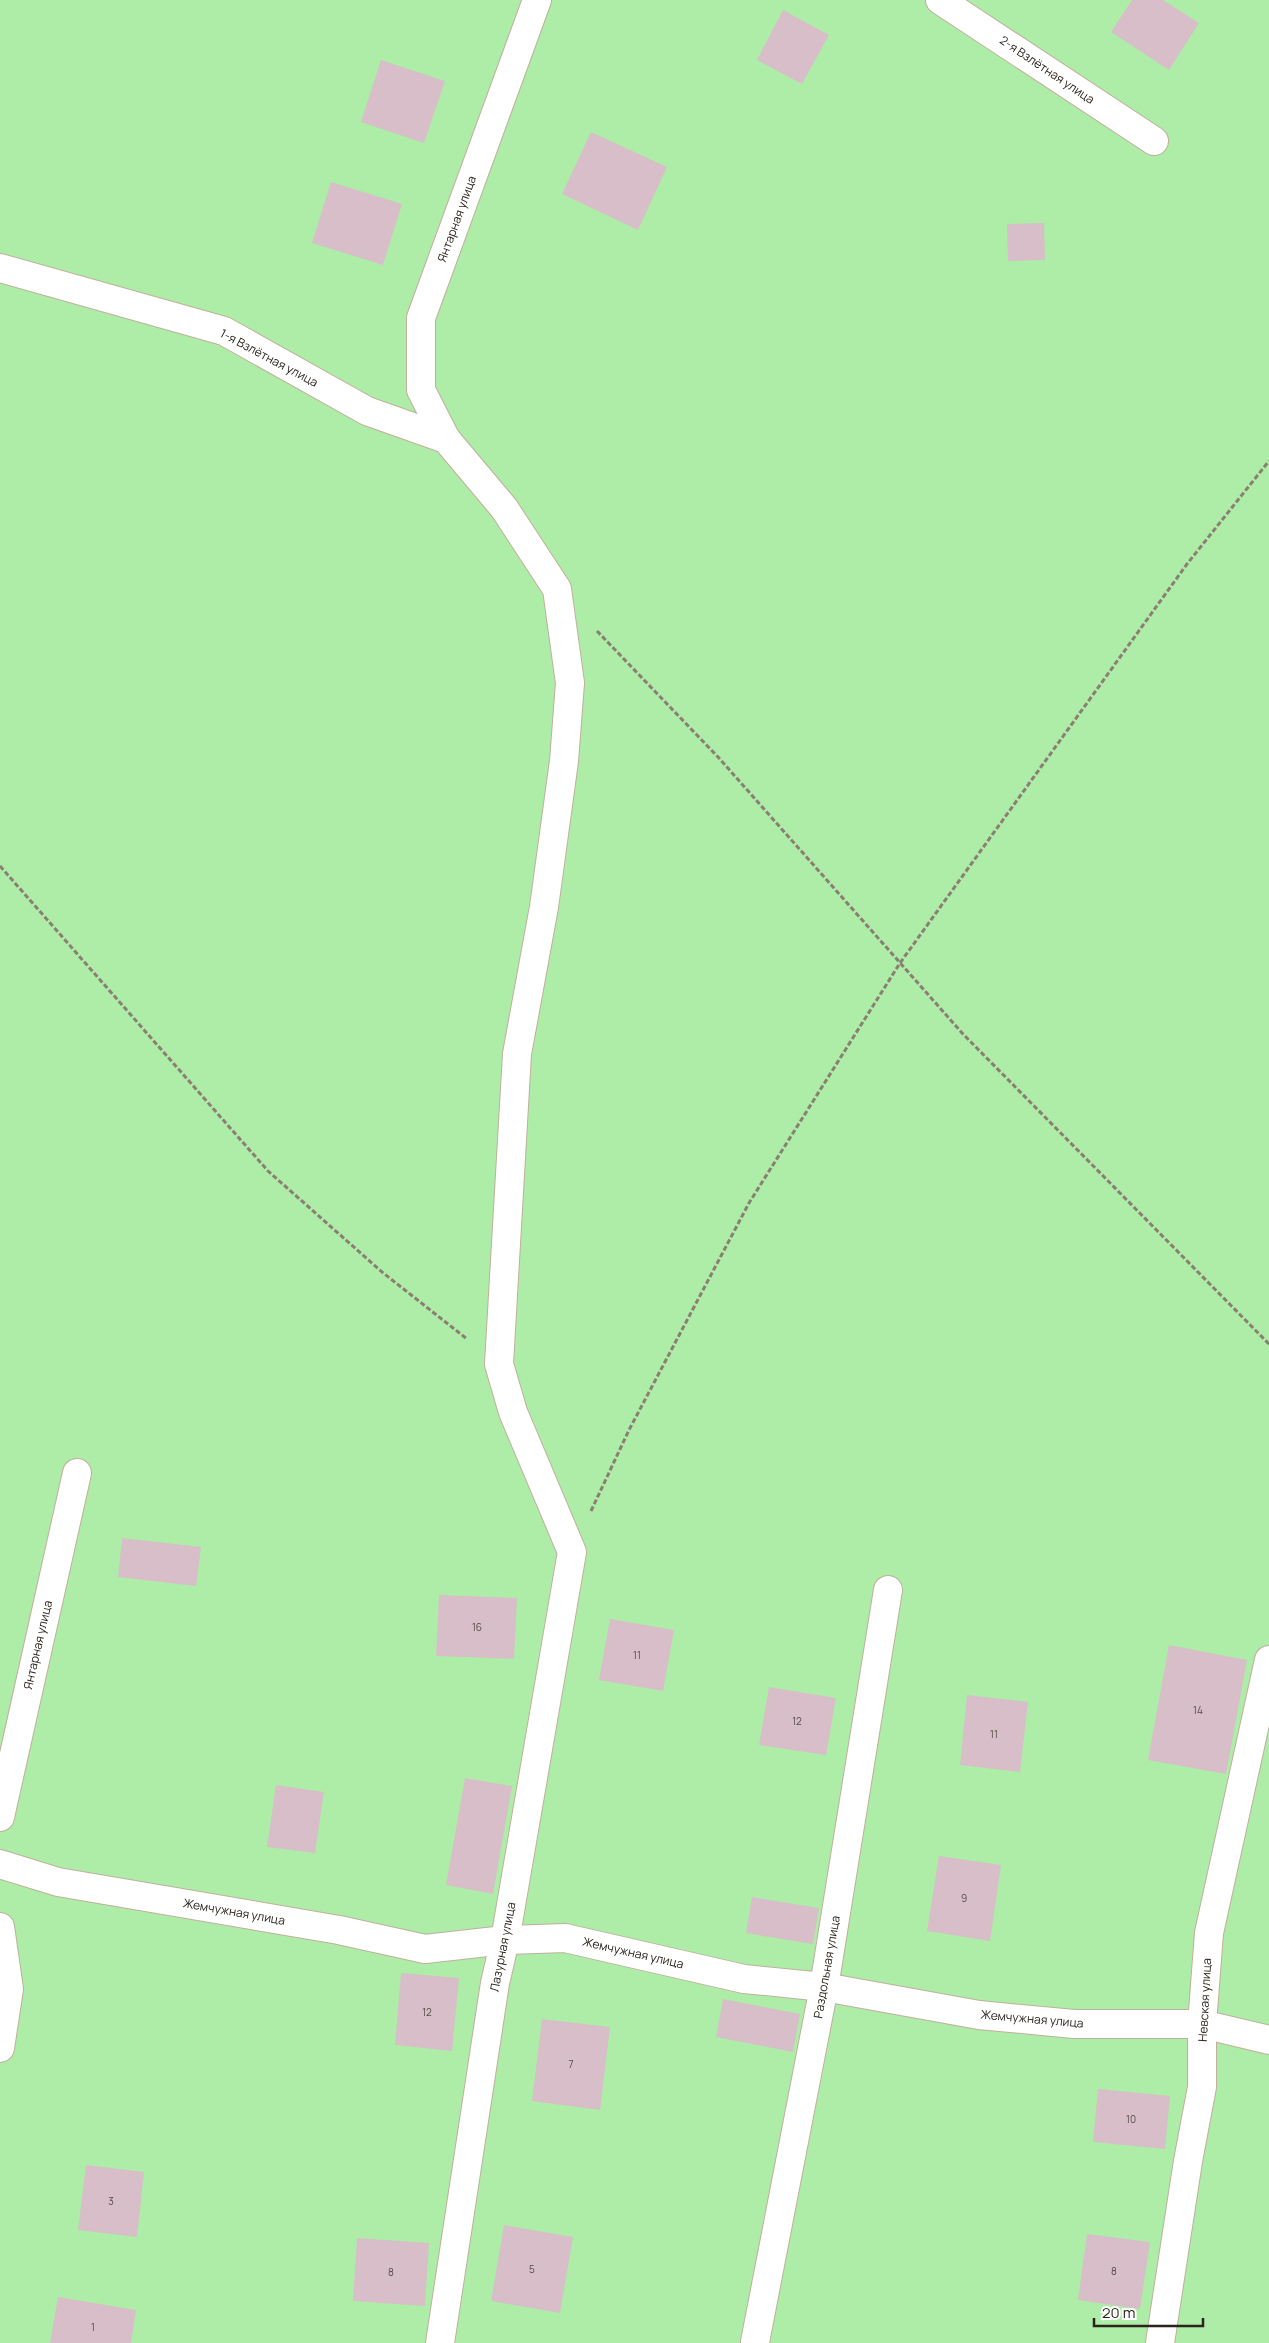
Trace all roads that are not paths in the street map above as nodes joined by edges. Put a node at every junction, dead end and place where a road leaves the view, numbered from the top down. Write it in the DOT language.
graph roads {
  1 [pos="537,0"];
  2 [pos="940,0"];
  3 [pos="1154,141"];
  4 [pos="0,268"];
  5 [pos="446,439"];
  6 [pos="77,1473"];
  7 [pos="572,1552"];
  8 [pos="888,1590"];
  9 [pos="1269,1660"];
  10 [pos="0,1817"];
  11 [pos="0,1864"];
  12 [pos="0,1927"];
  13 [pos="505,1940"];
  14 [pos="824,1987"];
  15 [pos="1202,2024"];
  16 [pos="1269,2040"];
  17 [pos="0,2048"];
  18 [pos="755,2342"];
  19 [pos="440,2343"];
  20 [pos="1160,2343"];
  1 -- 5 [label="street, Янтарная улица"];
  2 -- 3 [label="street, 2-я Взлётная улица"];
  4 -- 5 [label="street, 1-я Взлётная улица"];
  5 -- 7 [label="street, Янтарная улица"];
  6 -- 10 [label="street, Янтарная улица"];
  7 -- 13 [label="street, Лазурная улица"];
  8 -- 14 [label="street, Раздольная улица"];
  9 -- 15 [label="street, Невская улица"];
  11 -- 13 [label="street, Жемчужная улица"];
  12 -- 17 [label="street"];
  13 -- 14 [label="street, Жемчужная улица"];
  13 -- 19 [label="street, Лазурная улица"];
  14 -- 15 [label="street, Жемчужная улица"];
  14 -- 18 [label="street, Раздольная улица"];
  15 -- 16 [label="street, Жемчужная улица"];
  15 -- 20 [label="street, Невская улица"];
}
